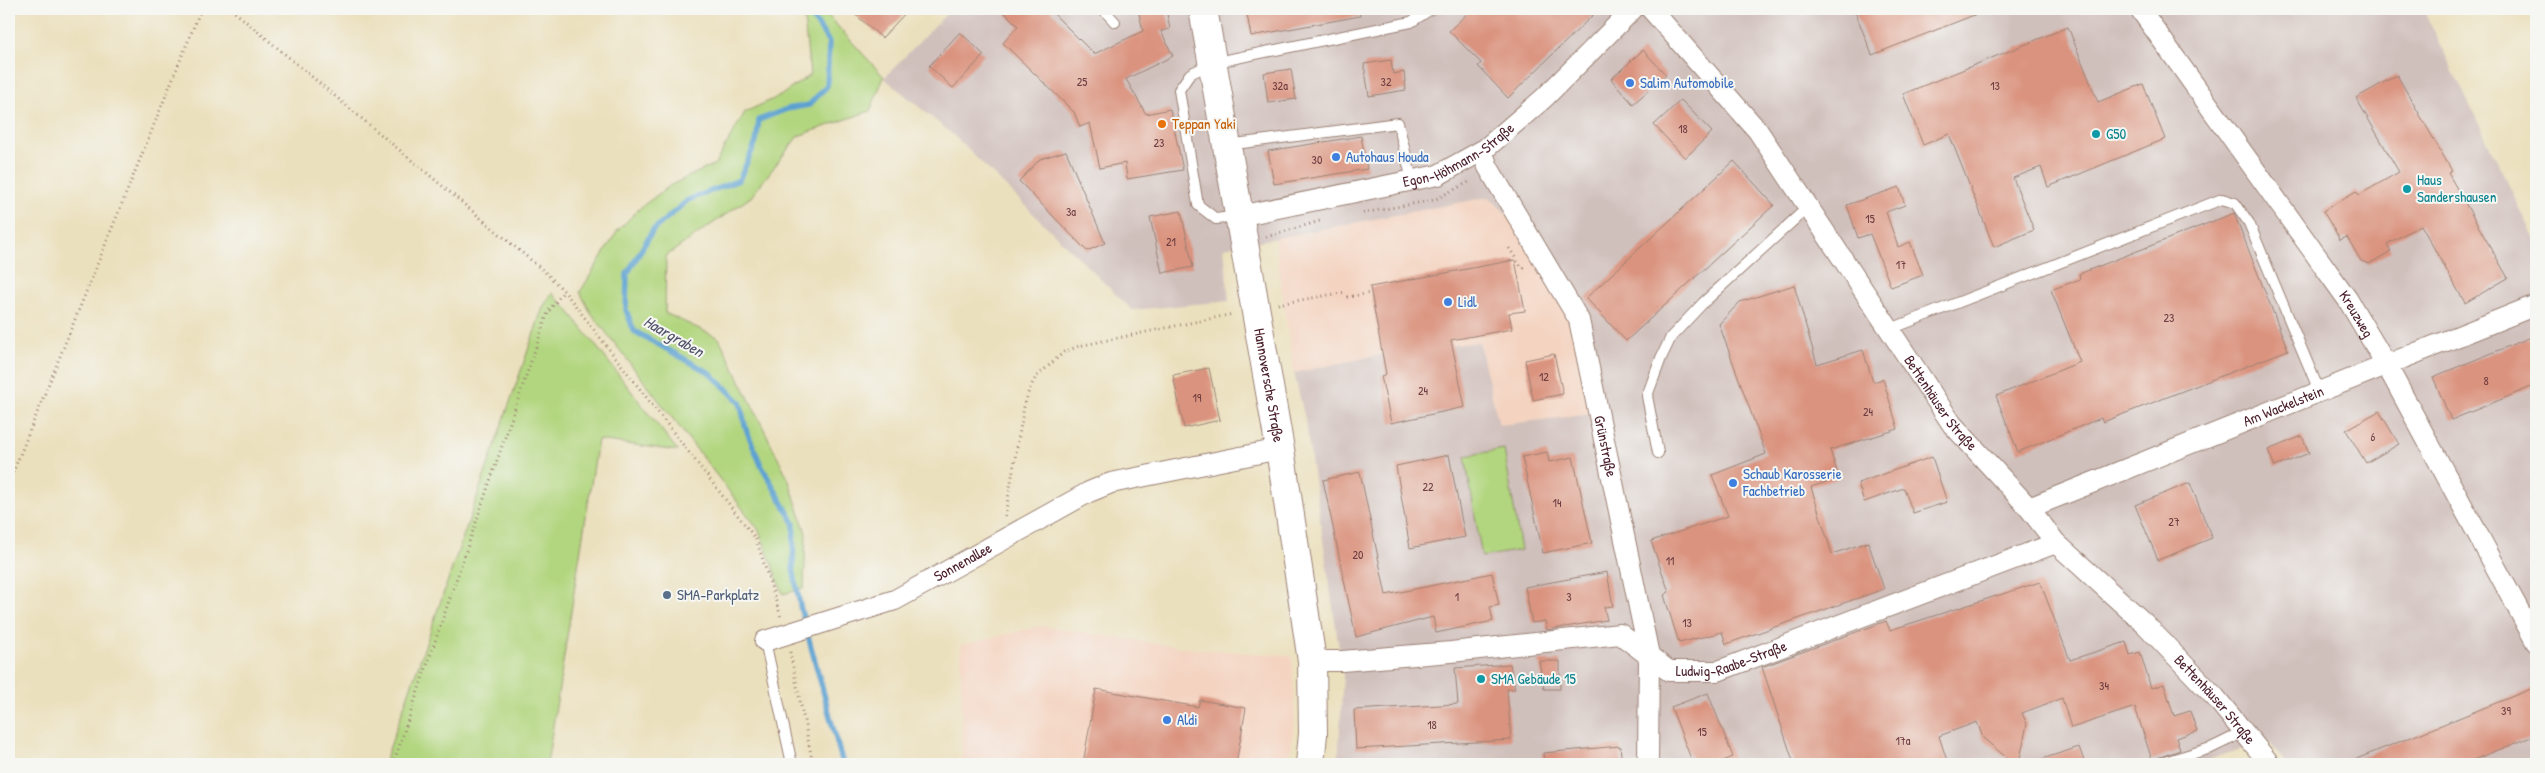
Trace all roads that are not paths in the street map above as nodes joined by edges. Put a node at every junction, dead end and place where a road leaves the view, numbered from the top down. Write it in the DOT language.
graph roads {
  1 [pos="1103,9"];
  2 [pos="1202,9"];
  3 [pos="1432,9"];
  4 [pos="1633,9"];
  5 [pos="1651,9"];
  6 [pos="2140,9"];
  7 [pos="1115,22"];
  8 [pos="1212,63"];
  9 [pos="1226,145"];
  10 [pos="1482,152"];
  11 [pos="1412,180"];
  12 [pos="1808,207"];
  13 [pos="1239,216"];
  14 [pos="2536,304"];
  15 [pos="1888,330"];
  16 [pos="2387,366"];
  17 [pos="2320,393"];
  18 [pos="1280,450"];
  19 [pos="1658,453"];
  20 [pos="2029,508"];
  21 [pos="2056,543"];
  22 [pos="765,641"];
  23 [pos="2536,642"];
  24 [pos="1649,655"];
  25 [pos="1312,661"];
  26 [pos="2244,732"];
  27 [pos="792,764"];
  28 [pos="1310,764"];
  29 [pos="1648,764"];
  30 [pos="2158,764"];
  31 [pos="2270,764"];
  1 -- 7 [label="lane"];
  2 -- 8 [label="main road, Hannoversche Straße"];
  3 -- 8 [label="lane"];
  4 -- 10 [label="street, Egon-Höhmann-Straße"];
  5 -- 12 [label="street, Bettenhäuser Straße"];
  6 -- 16 [label="street, Kreuzweg"];
  8 -- 9 [label="main road, Hannoversche Straße"];
  8 -- 13 [label="lane"];
  9 -- 11 [label="lane"];
  9 -- 13 [label="main road, Hannoversche Straße"];
  10 -- 11 [label="street, Egon-Höhmann-Straße"];
  10 -- 24 [label="street, Grünstraße"];
  11 -- 13 [label="street, Egon-Höhmann-Straße"];
  12 -- 15 [label="street, Bettenhäuser Straße"];
  12 -- 19 [label="lane"];
  13 -- 18 [label="main road, Hannoversche Straße"];
  14 -- 16 [label="street, Am Wackelstein"];
  15 -- 17 [label="lane"];
  15 -- 20 [label="street, Bettenhäuser Straße"];
  16 -- 17 [label="street, Am Wackelstein"];
  16 -- 23 [label="street, Kreuzweg"];
  17 -- 20 [label="street, Am Wackelstein"];
  18 -- 22 [label="street, Sonnenallee"];
  18 -- 25 [label="main road, Hannoversche Straße"];
  20 -- 21 [label="street, Bettenhäuser Straße"];
  21 -- 24 [label="street, Ludwig-Raabe-Straße"];
  21 -- 26 [label="street, Bettenhäuser Straße"];
  22 -- 27 [label="lane, Sonnenallee"];
  24 -- 25 [label="street, Ludwig-Raabe-Straße"];
  24 -- 29 [label="street, Grünstraße"];
  25 -- 28 [label="main road, Hannoversche Straße"];
  26 -- 30 [label="lane"];
  26 -- 31 [label="street, Bettenhäuser Straße"];
}
